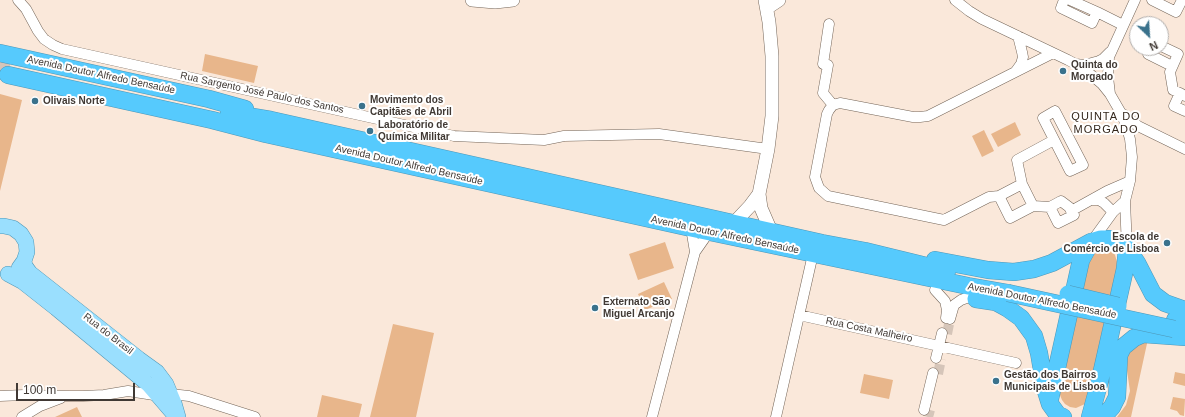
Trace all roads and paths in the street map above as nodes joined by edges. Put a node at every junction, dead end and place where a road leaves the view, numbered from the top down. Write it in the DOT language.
graph roads {
  1 [pos="18,0"];
  2 [pos="472,0"];
  3 [pos="513,0"];
  4 [pos="779,0"];
  5 [pos="955,0"];
  6 [pos="1064,0"];
  7 [pos="1070,0"];
  8 [pos="1135,0"];
  9 [pos="1152,0"];
  10 [pos="1182,0"];
  11 [pos="766,4"];
  12 [pos="1097,12"];
  13 [pos="829,24"];
  14 [pos="1123,25"];
  15 [pos="1018,36"];
  16 [pos="1169,50"];
  17 [pos="1053,52"];
  18 [pos="1110,52"];
  19 [pos="1152,56"];
  20 [pos="1076,64"];
  21 [pos="1172,66"];
  22 [pos="4,69"];
  23 [pos="1014,73"];
  24 [pos="1110,94"];
  25 [pos="1183,94"];
  26 [pos="834,105"];
  27 [pos="1185,111"];
  28 [pos="1121,113"];
  29 [pos="268,127"];
  30 [pos="1054,140"];
  31 [pos="768,149"];
  32 [pos="1185,149"];
  33 [pos="1130,181"];
  34 [pos="1022,184"];
  35 [pos="759,194"];
  36 [pos="998,196"];
  37 [pos="1092,200"];
  38 [pos="1125,201"];
  39 [pos="1033,206"];
  40 [pos="1050,207"];
  41 [pos="1071,211"];
  42 [pos="1113,212"];
  43 [pos="734,223"];
  44 [pos="0,226"];
  45 [pos="691,228"];
  46 [pos="771,231"];
  47 [pos="709,232"];
  48 [pos="1091,242"];
  49 [pos="1127,248"];
  50 [pos="696,252"];
  51 [pos="865,252"];
  52 [pos="813,254"];
  53 [pos="24,261"];
  54 [pos="894,271"];
  55 [pos="4,274"];
  56 [pos="1009,288"];
  57 [pos="935,290"];
  58 [pos="969,297"];
  59 [pos="799,315"];
  60 [pos="1182,325"];
  61 [pos="944,333"];
  62 [pos="942,346"];
  63 [pos="939,358"];
  64 [pos="1016,363"];
  65 [pos="935,374"];
  66 [pos="143,383"];
  67 [pos="24,395"];
  68 [pos="0,396"];
  69 [pos="69,396"];
  70 [pos="166,396"];
  71 [pos="927,410"];
  72 [pos="1049,410"];
  73 [pos="25,415"];
  74 [pos="177,417"];
  75 [pos="256,417"];
  76 [pos="652,417"];
  77 [pos="776,417"];
  78 [pos="1063,417"];
  79 [pos="1090,417"];
  80 [pos="1103,417"];
  1 -- 31 [label="street, Rua Sargento José Paulo dos Santos"];
  2 -- 3 [label="street"];
  4 -- 11 [label="street"];
  5 -- 15 [label="street"];
  6 -- 12 [label="street"];
  7 -- 12 [label="street"];
  8 -- 14 [label="street"];
  9 -- 10 [label="street"];
  11 -- 31 [label="street"];
  12 -- 14 [label="street"];
  13 -- 26 [label="street"];
  14 -- 18 [label="street"];
  15 -- 17 [label="street"];
  15 -- 23 [label="street"];
  16 -- 21 [label="street"];
  17 -- 20 [label="street"];
  17 -- 23 [label="street"];
  18 -- 20 [label="street"];
  18 -- 24 [label="street"];
  19 -- 21 [label="street"];
  20 -- 24 [label="street"];
  21 -- 25 [label="street"];
  22 -- 29 [label="highway, Avenida Doutor Alfredo Bensaúde"];
  22 -- 29 [label="highway, Avenida Doutor Alfredo Bensaúde"];
  23 -- 26 [label="street"];
  24 -- 28 [label="street"];
  25 -- 27 [label="street"];
  26 -- 36 [label="street"];
  28 -- 32 [label="street"];
  28 -- 33 [label="street"];
  29 -- 43 [label="highway, Avenida Doutor Alfredo Bensaúde"];
  29 -- 45 [label="highway, Avenida Doutor Alfredo Bensaúde"];
  30 -- 30 [label="street"];
  30 -- 34 [label="street"];
  31 -- 35 [label="street"];
  33 -- 37 [label="street"];
  33 -- 38 [label="street"];
  34 -- 36 [label="street"];
  34 -- 39 [label="street"];
  35 -- 43 [label="street"];
  35 -- 46 [label="street"];
  36 -- 39 [label="street"];
  37 -- 41 [label="street"];
  37 -- 42 [label="street"];
  38 -- 42 [label="street"];
  38 -- 49 [label="street"];
  39 -- 40 [label="street"];
  40 -- 41 [label="street"];
  40 -- 41 [label="street"];
  42 -- 48 [label="street"];
  43 -- 46 [label="highway, Avenida Doutor Alfredo Bensaúde"];
  44 -- 53 [label="main road"];
  45 -- 47 [label="highway, Avenida Doutor Alfredo Bensaúde"];
  45 -- 50 [label="street"];
  46 -- 51 [label="highway, Avenida Doutor Alfredo Bensaúde"];
  47 -- 50 [label="street"];
  47 -- 52 [label="highway, Avenida Doutor Alfredo Bensaúde"];
  48 -- 49 [label="highway"];
  48 -- 51 [label="highway"];
  48 -- 72 [label="highway"];
  49 -- 60 [label="highway"];
  49 -- 79 [label="highway"];
  50 -- 76 [label="street"];
  51 -- 56 [label="highway, Avenida Doutor Alfredo Bensaúde"];
  52 -- 54 [label="highway, Avenida Doutor Alfredo Bensaúde"];
  52 -- 59 [label="street"];
  53 -- 55 [label="main road"];
  53 -- 66 [label="main road, Rua do Brasil"];
  54 -- 56 [label="highway, Avenida Doutor Alfredo Bensaúde"];
  54 -- 57 [label="highway"];
  55 -- 66 [label="main road, Rua do Brasil"];
  56 -- 60 [label="highway, Avenida Doutor Alfredo Bensaúde, bridge"];
  57 -- 58 [label="highway"];
  57 -- 58 [label="street"];
  58 -- 72 [label="highway"];
  59 -- 62 [label="street, Rua Costa Malheiro"];
  59 -- 77 [label="street"];
  60 -- 80 [label="highway"];
  61 -- 62 [label="street"];
  62 -- 63 [label="street"];
  62 -- 64 [label="street, Rua Costa Malheiro"];
  65 -- 71 [label="street"];
  66 -- 69 [label="street"];
  66 -- 70 [label="street"];
  66 -- 70 [label="main road, Rua do Brasil"];
  67 -- 68 [label="street"];
  67 -- 69 [label="street"];
  67 -- 73 [label="street"];
  69 -- 73 [label="street"];
  70 -- 74 [label="main road, Rua do Brasil"];
  70 -- 75 [label="street"];
  72 -- 78 [label="highway"];
}
